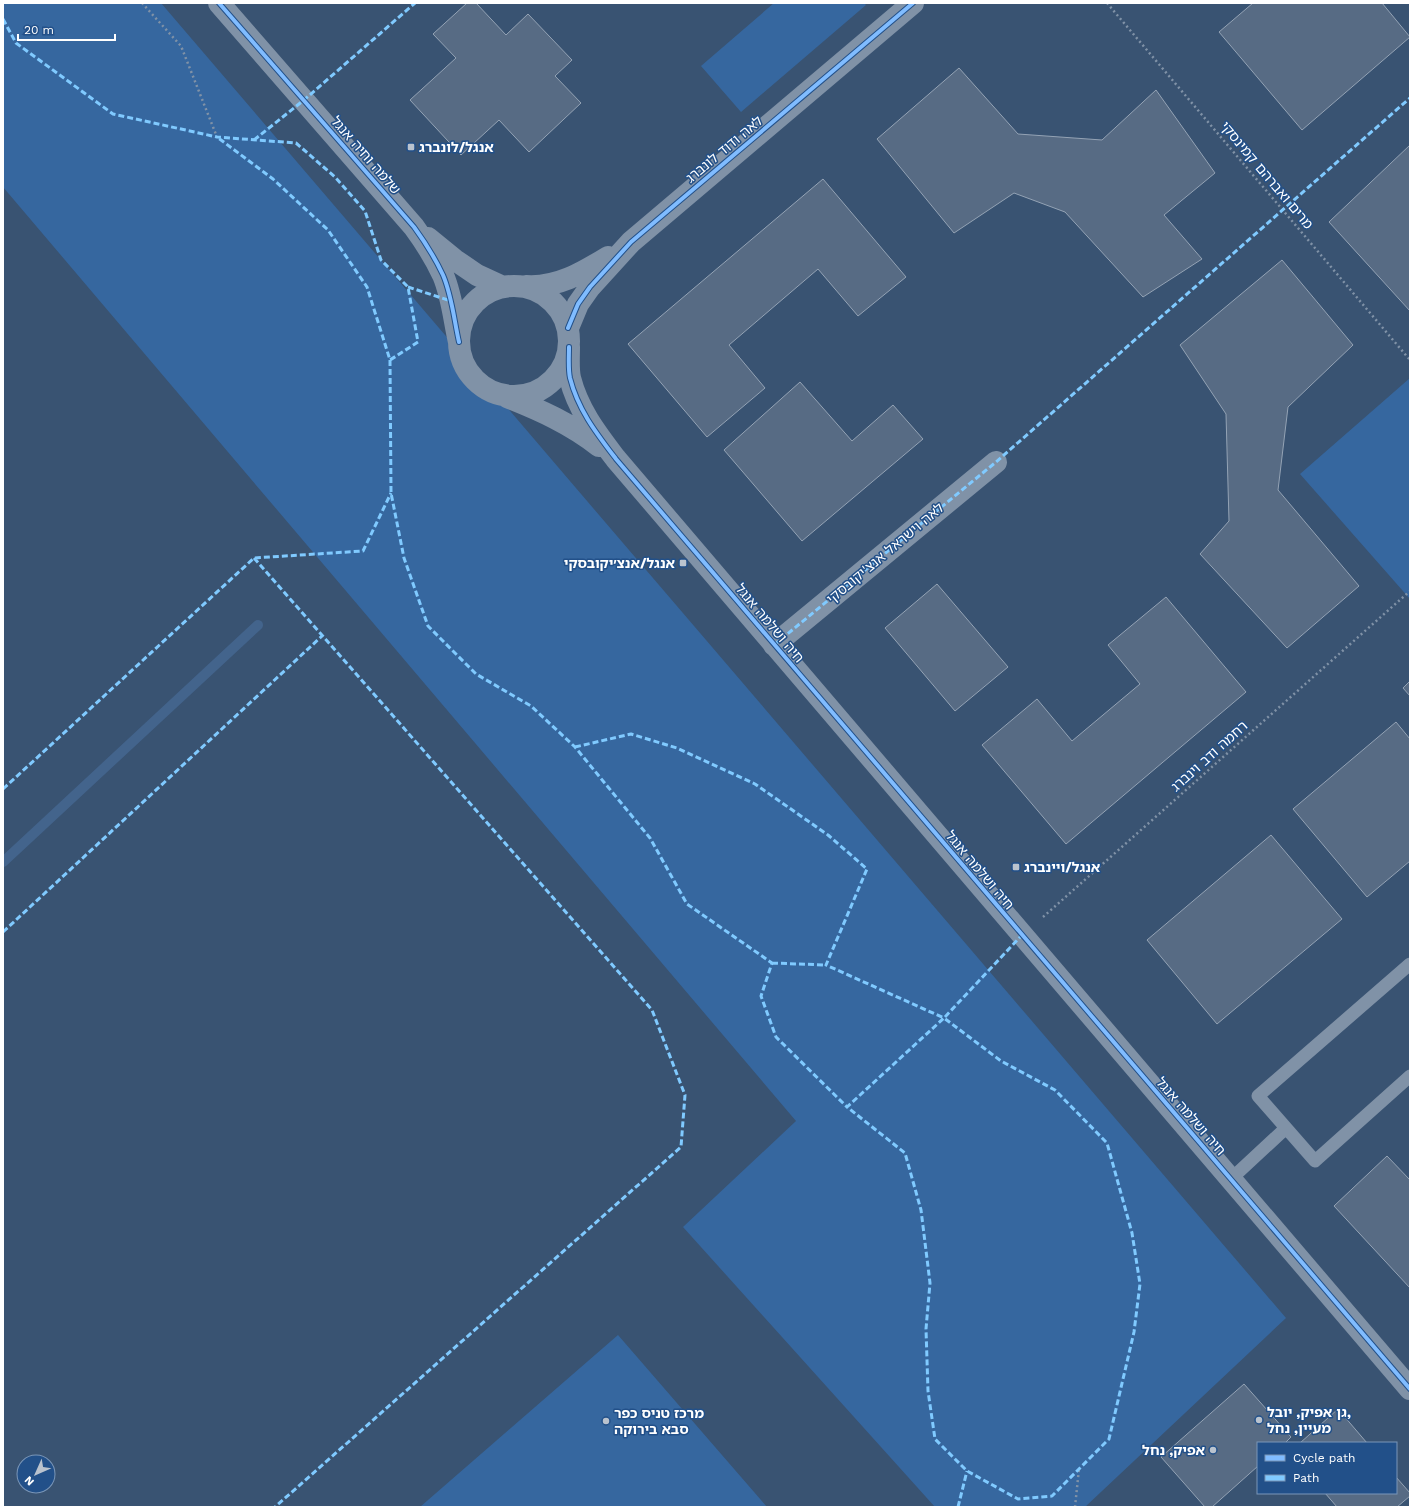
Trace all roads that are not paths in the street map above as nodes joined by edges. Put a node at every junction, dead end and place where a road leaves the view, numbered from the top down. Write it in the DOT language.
graph roads {
  1 [pos="219,3"];
  2 [pos="910,4"];
  3 [pos="414,226"];
  4 [pos="631,242"];
  5 [pos="511,286"];
  6 [pos="569,337"];
  7 [pos="459,342"];
  8 [pos="503,395"];
  9 [pos="616,460"];
  10 [pos="996,462"];
  11 [pos="774,645"];
  12 [pos="1410,964"];
  13 [pos="1410,1076"];
  14 [pos="1286,1128"];
  15 [pos="1230,1179"];
  16 [pos="1410,1389"];
  1 -- 3 [label="street, שלמה וחיה אנגל"];
  2 -- 4 [label="street, לאה ודוד לונברג"];
  3 -- 5 [label="street, שלמה וחיה אנגל"];
  3 -- 7 [label="street, שלמה וחיה אנגל"];
  4 -- 5 [label="street, לאה ודוד לונברג"];
  4 -- 6 [label="street, לאה ודוד לונברג"];
  5 -- 6 [label="street"];
  5 -- 7 [label="street"];
  6 -- 8 [label="street"];
  6 -- 9 [label="street, חיה ושלמה אנגל"];
  7 -- 8 [label="street"];
  8 -- 9 [label="street, חיה ושלמה אנגל"];
  9 -- 11 [label="street, חיה ושלמה אנגל"];
  10 -- 11 [label="street, לאה וישראל אנצ'יקובסקי"];
  11 -- 15 [label="street, חיה ושלמה אנגל"];
  12 -- 14 [label="lane"];
  13 -- 14 [label="lane"];
  14 -- 15 [label="lane"];
  15 -- 16 [label="street, חיה ושלמה אנגל"];
}
